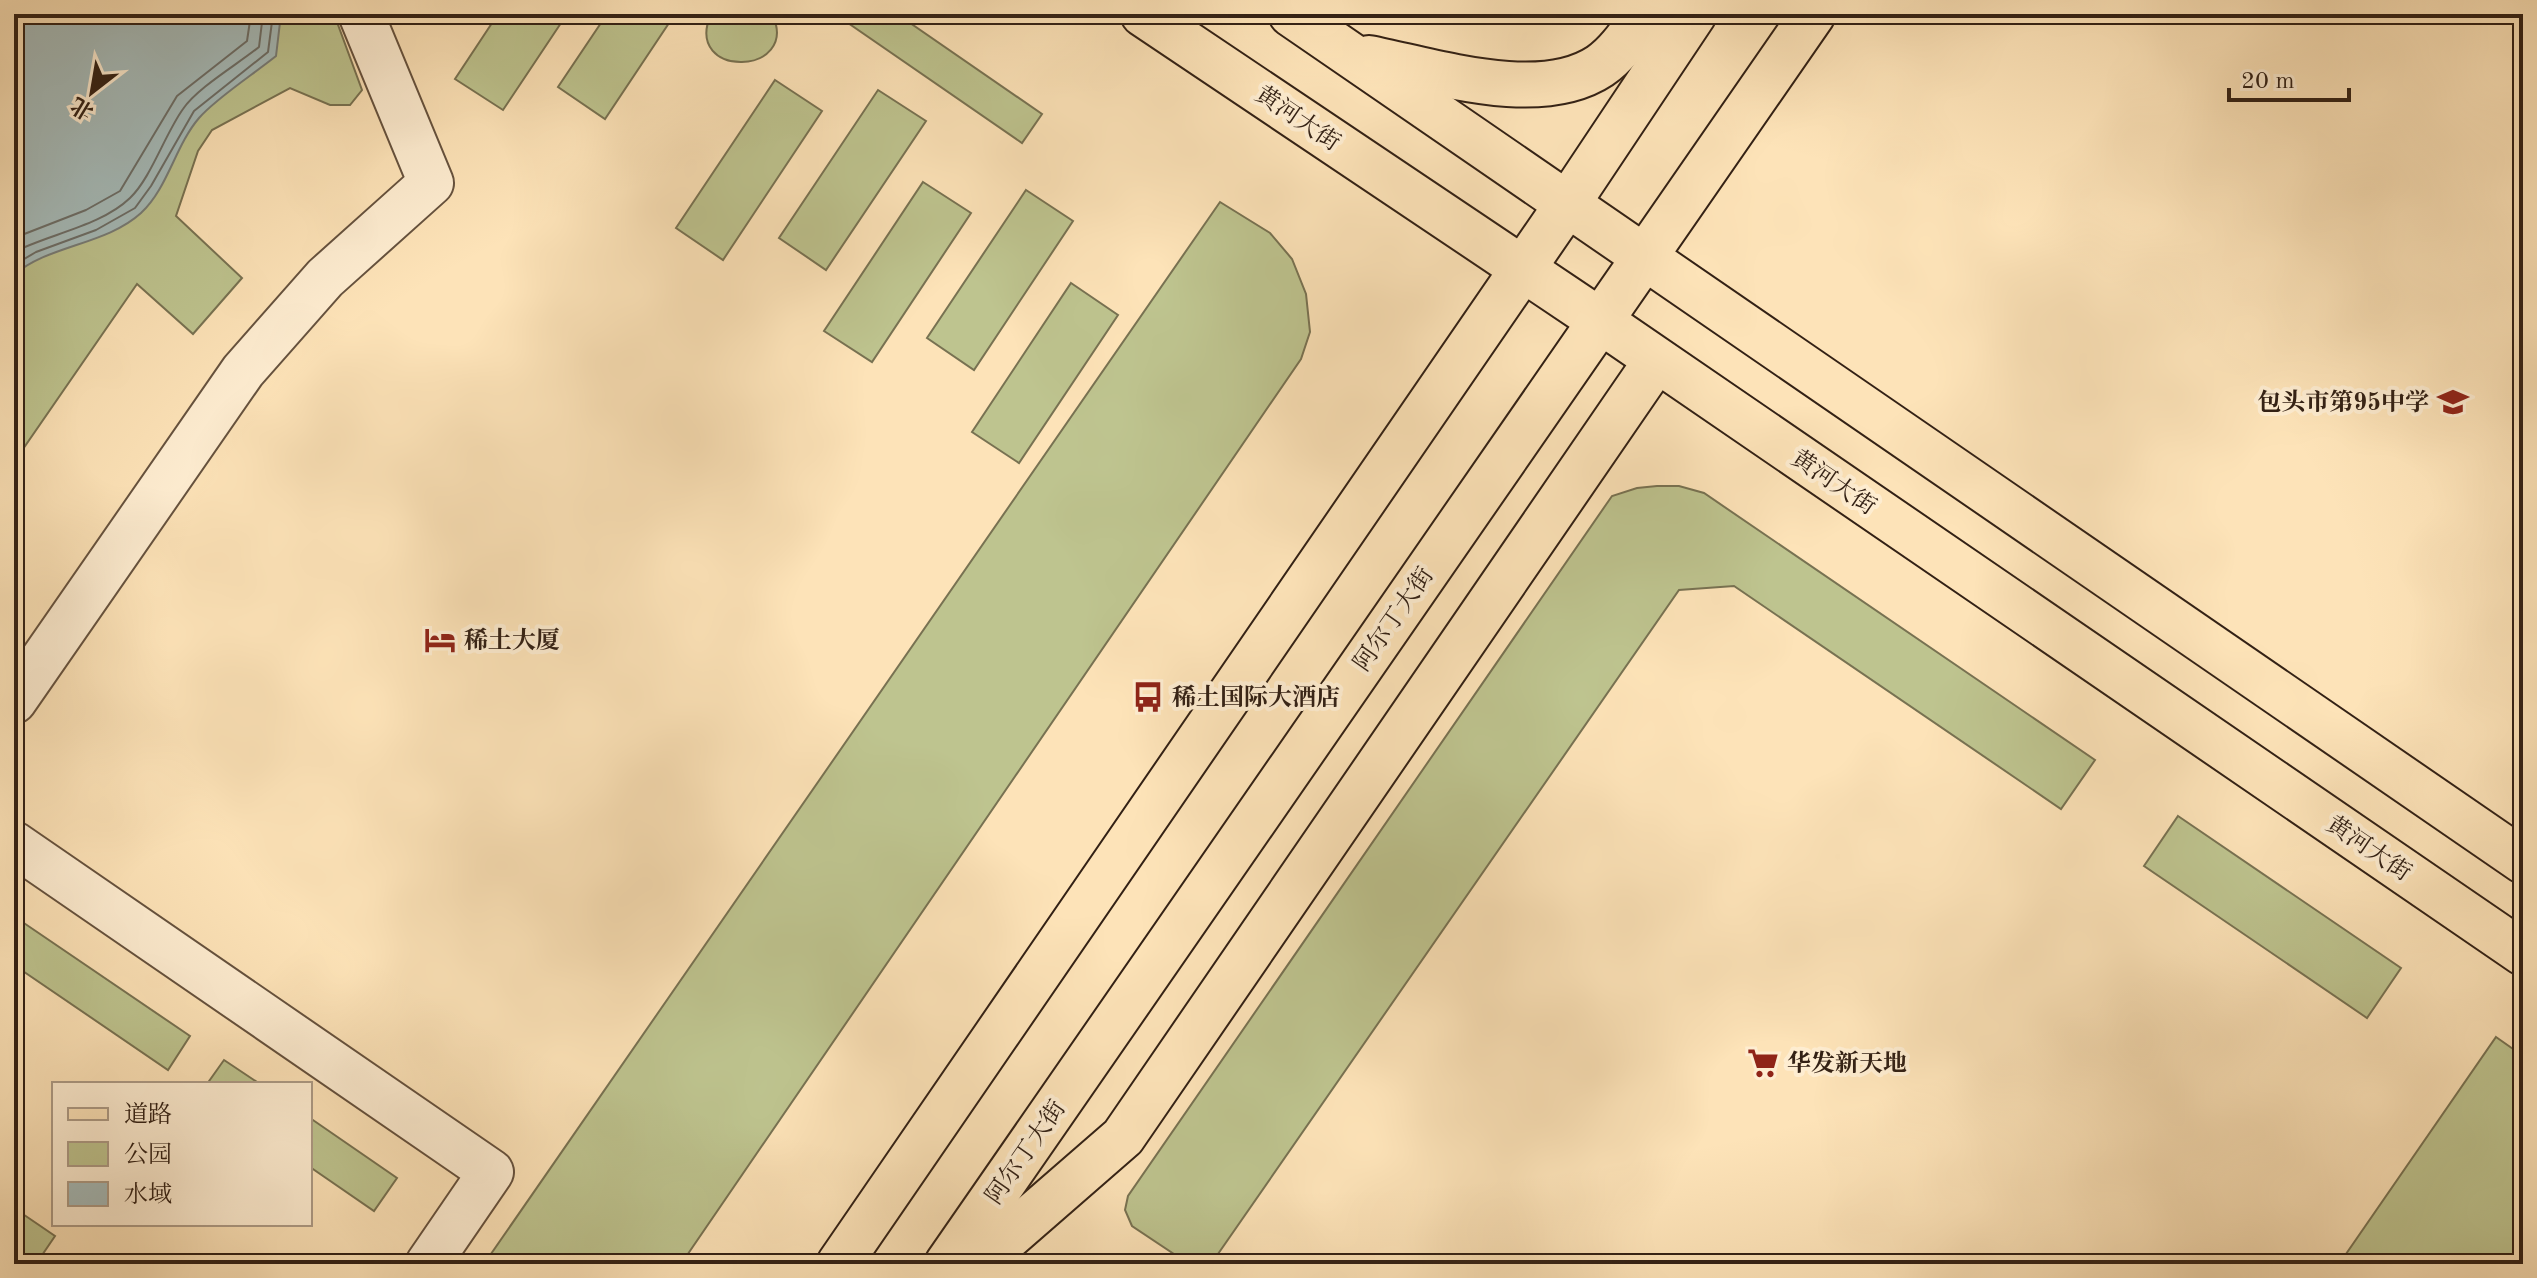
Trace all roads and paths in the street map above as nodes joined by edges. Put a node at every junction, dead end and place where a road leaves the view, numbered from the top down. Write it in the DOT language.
graph roads {
  1 [pos="361,14"];
  2 [pos="1143,14"];
  3 [pos="1291,14"];
  4 [pos="1645,14"];
  5 [pos="1694,14"];
  6 [pos="1813,14"];
  7 [pos="1349,54"];
  8 [pos="1568,203"];
  9 [pos="1646,257"];
  10 [pos="1521,268"];
  11 [pos="1599,320"];
  12 [pos="1656,361"];
  13 [pos="14,701"];
  14 [pos="14,844"];
  15 [pos="2523,861"];
  16 [pos="2523,953"];
  17 [pos="428,1264"];
  18 [pos="839,1264"];
  19 [pos="947,1264"];
  20 [pos="977,1264"];
  1 -- 13 [label="street"];
  2 -- 10 [label="main road, 黄河大街"];
  3 -- 7 [label="main road"];
  4 -- 7 [label="main road"];
  5 -- 8 [label="main road"];
  6 -- 9 [label="main road, 阿尔丁大街"];
  7 -- 8 [label="main road"];
  8 -- 9 [label="main road"];
  8 -- 10 [label="main road"];
  9 -- 11 [label="main road, 阿尔丁大街"];
  9 -- 15 [label="main road"];
  10 -- 11 [label="main road, 黄河大街"];
  10 -- 18 [label="main road"];
  11 -- 12 [label="main road, 黄河大街"];
  11 -- 19 [label="main road, 阿尔丁大街"];
  12 -- 16 [label="main road, 黄河大街"];
  12 -- 20 [label="main road"];
  14 -- 17 [label="street"];
}
